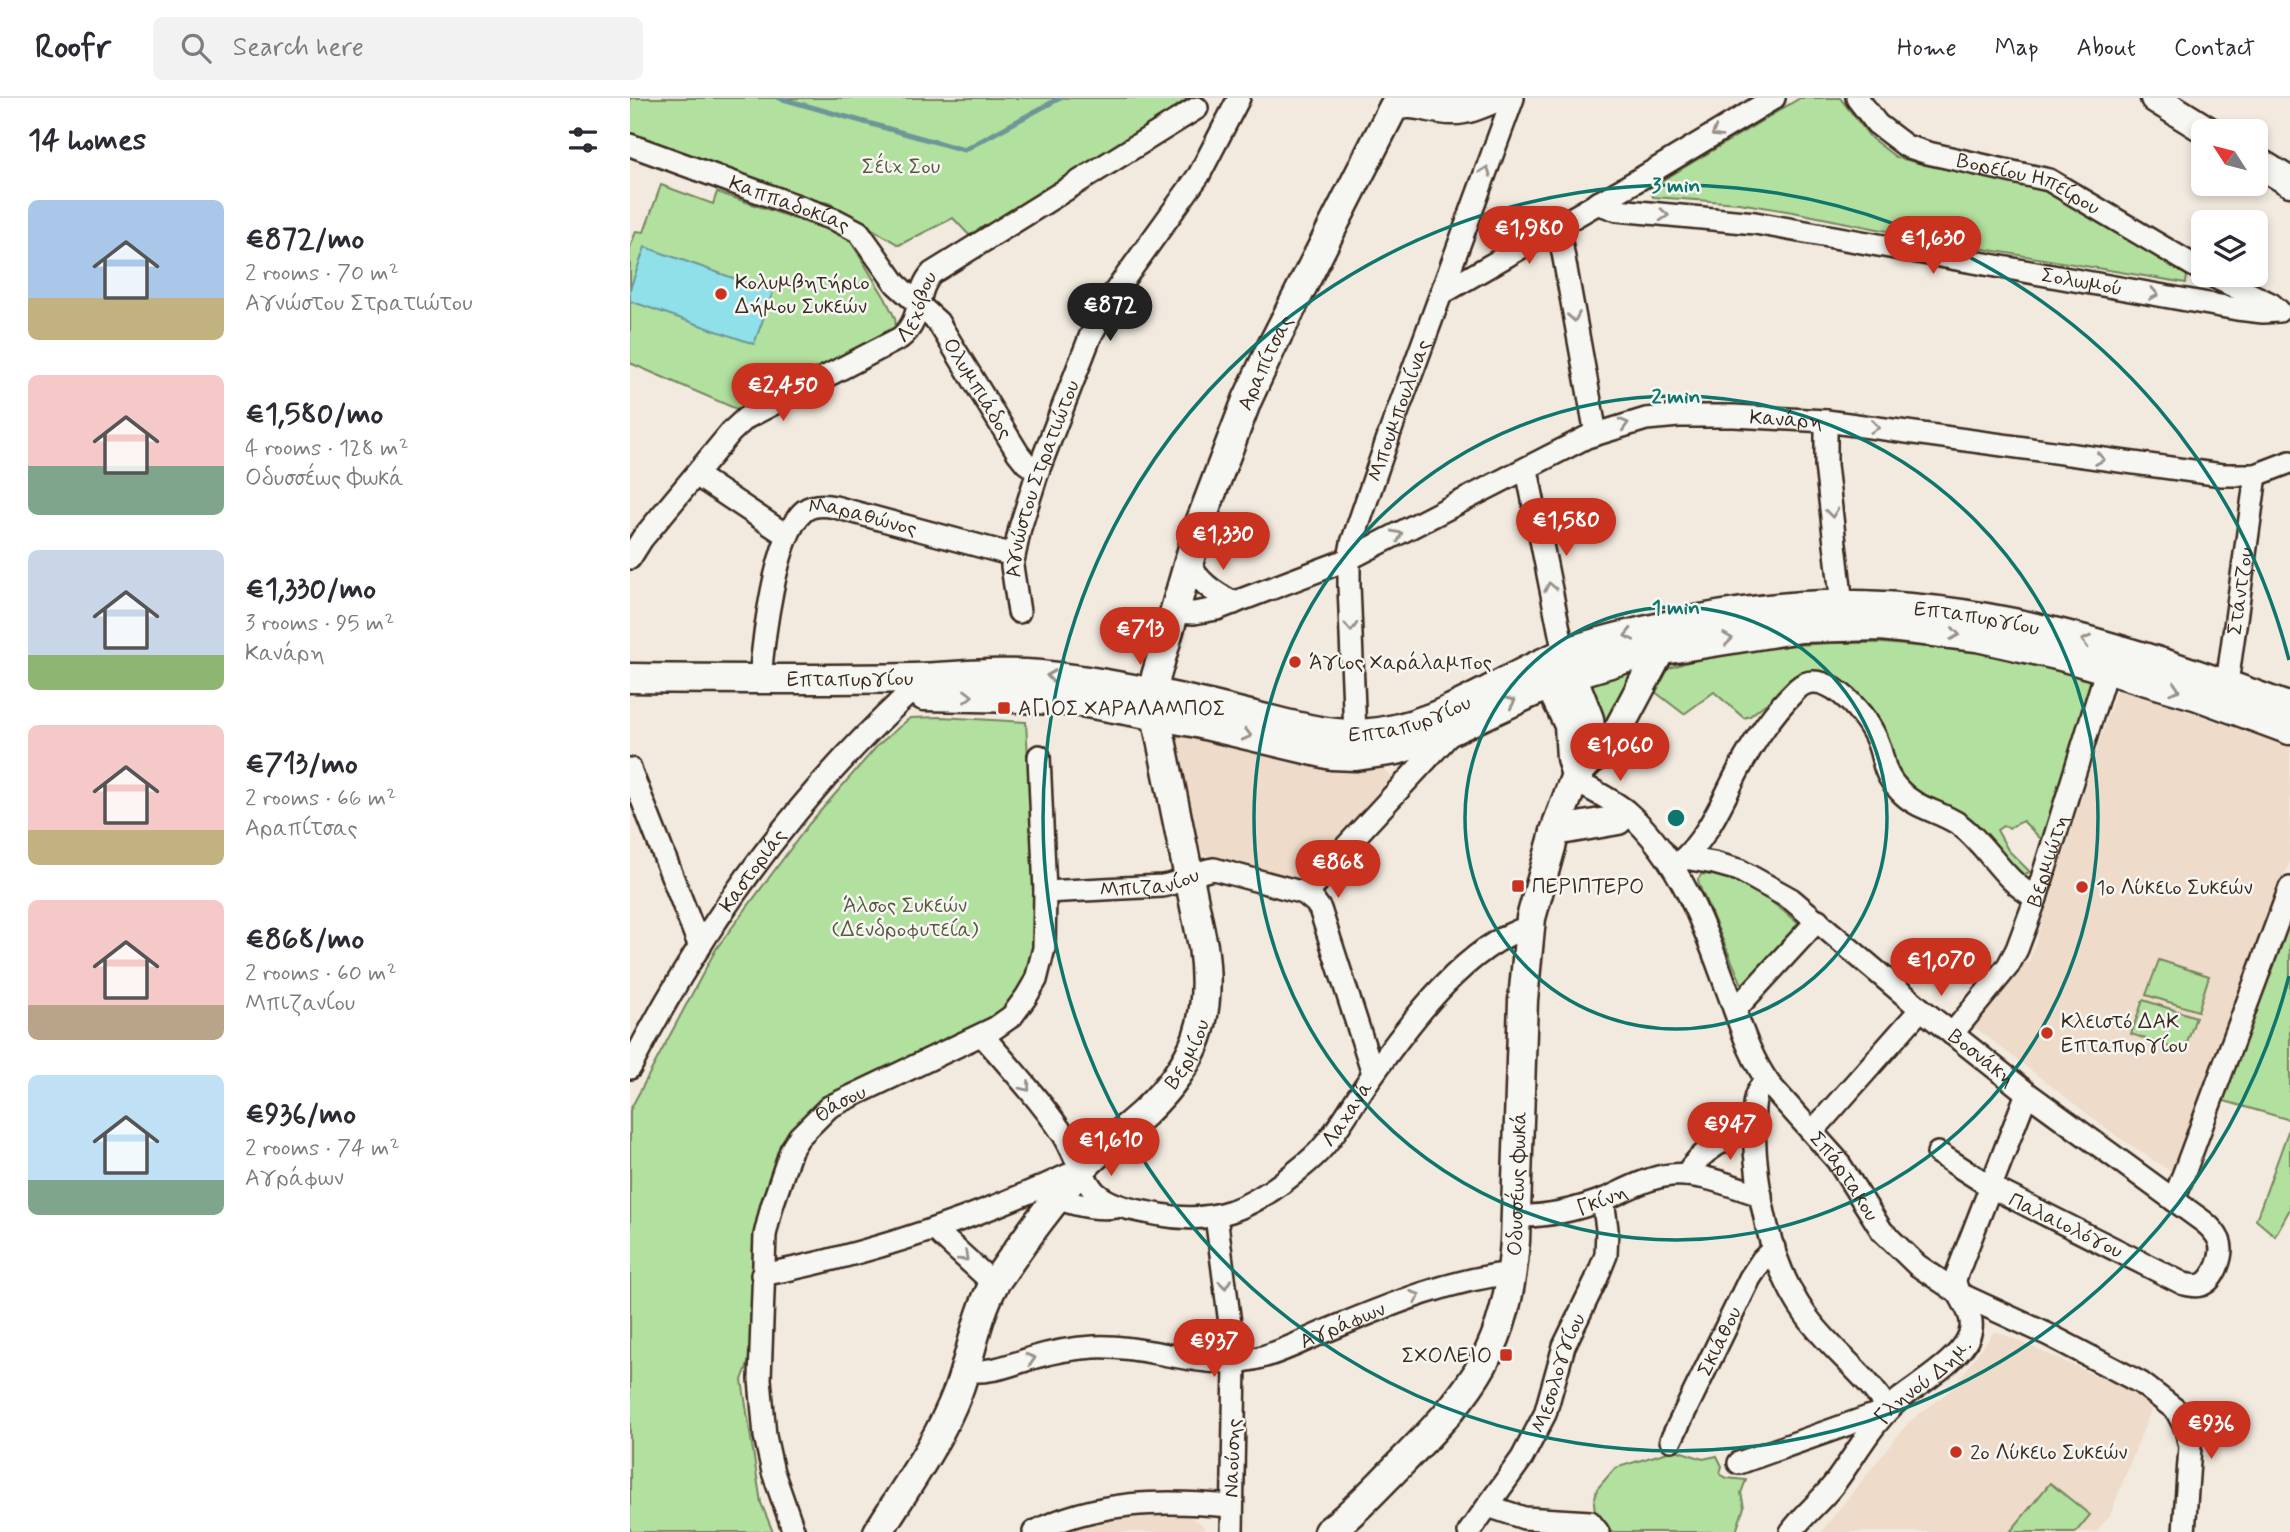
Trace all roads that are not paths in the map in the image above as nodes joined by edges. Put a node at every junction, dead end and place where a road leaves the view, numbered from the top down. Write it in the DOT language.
graph roads {
  1 [pos="1239,98"];
  2 [pos="1494,98"];
  3 [pos="1513,98"];
  4 [pos="1774,98"];
  5 [pos="1857,98"];
  6 [pos="2155,98"];
  7 [pos="1197,108"];
  8 [pos="2191,120"];
  9 [pos="630,145"];
  10 [pos="2268,168"];
  11 [pos="2290,182"];
  12 [pos="1597,203"];
  13 [pos="1558,225"];
  14 [pos="2191,264"];
  15 [pos="2235,287"];
  16 [pos="1441,294"];
  17 [pos="919,305"];
  18 [pos="2284,313"];
  19 [pos="1826,421"];
  20 [pos="1596,434"];
  21 [pos="2290,462"];
  22 [pos="1527,470"];
  23 [pos="1038,471"];
  24 [pos="696,475"];
  25 [pos="2256,475"];
  26 [pos="786,535"];
  27 [pos="636,536"];
  28 [pos="1013,555"];
  29 [pos="630,558"];
  30 [pos="1189,559"];
  31 [pos="1349,559"];
  32 [pos="1225,598"];
  33 [pos="1176,604"];
  34 [pos="1842,605"];
  35 [pos="1019,612"];
  36 [pos="1661,649"];
  37 [pos="2106,668"];
  38 [pos="1556,670"];
  39 [pos="630,678"];
  40 [pos="760,680"];
  41 [pos="2225,695"];
  42 [pos="630,696"];
  43 [pos="906,696"];
  44 [pos="1155,705"];
  45 [pos="2290,708"];
  46 [pos="1456,729"];
  47 [pos="2290,730"];
  48 [pos="1355,734"];
  49 [pos="1397,750"];
  50 [pos="1040,756"];
  51 [pos="630,769"];
  52 [pos="1578,777"];
  53 [pos="1408,780"];
  54 [pos="1628,822"];
  55 [pos="1555,831"];
  56 [pos="1679,863"];
  57 [pos="1189,878"];
  58 [pos="2290,888"];
  59 [pos="1045,892"];
  60 [pos="1308,895"];
  61 [pos="2036,898"];
  62 [pos="1818,920"];
  63 [pos="1530,927"];
  64 [pos="700,947"];
  65 [pos="1921,1009"];
  66 [pos="1735,1010"];
  67 [pos="1952,1034"];
  68 [pos="982,1035"];
  69 [pos="630,1068"];
  70 [pos="1373,1073"];
  71 [pos="1766,1080"];
  72 [pos="2027,1093"];
  73 [pos="1754,1127"];
  74 [pos="1813,1131"];
  75 [pos="1938,1153"];
  76 [pos="1082,1169"];
  77 [pos="1686,1175"];
  78 [pos="1991,1188"];
  79 [pos="1048,1194"];
  80 [pos="1761,1195"];
  81 [pos="2174,1199"];
  82 [pos="1603,1200"];
  83 [pos="1122,1206"];
  84 [pos="1216,1216"];
  85 [pos="1516,1216"];
  86 [pos="934,1229"];
  87 [pos="1774,1248"];
  88 [pos="1513,1273"];
  89 [pos="762,1275"];
  90 [pos="993,1284"];
  91 [pos="2199,1286"];
  92 [pos="1959,1294"];
  93 [pos="1235,1362"];
  94 [pos="965,1371"];
  95 [pos="1888,1410"];
  96 [pos="1671,1440"];
  97 [pos="1739,1463"];
  98 [pos="1231,1506"];
  99 [pos="1488,1506"];
  100 [pos="794,1532"];
  101 [pos="878,1532"];
  102 [pos="1034,1532"];
  103 [pos="1232,1532"];
  104 [pos="1328,1532"];
  105 [pos="1469,1532"];
  106 [pos="1598,1532"];
  107 [pos="1791,1532"];
  108 [pos="2184,1532"];
  1 -- 23 [label="street, Αγνώστου Στρατιώτου"];
  2 -- 30 [label="main road, Αραπίτσας"];
  16 -- 3 [label="street, Μπουμπουλίνας, one-way"];
  4 -- 12 [label="street, one-way"];
  5 -- 14 [label="street, Βορείου Ηπείρου"];
  6 -- 8 [label="main road"];
  7 -- 17 [label="street, Λεχόβου"];
  9 -- 17 [label="street, Καππαδοκίας"];
  10 -- 11 [label="main road"];
  12 -- 13 [label="street"];
  12 -- 18 [label="street, Σολωμού, one-way"];
  13 -- 16 [label="street"];
  13 -- 20 [label="street, one-way"];
  15 -- 18 [label="street"];
  16 -- 31 [label="street, Μπουμπουλίνας"];
  17 -- 23 [label="street, Ολυμπιάδος"];
  17 -- 24 [label="street, Λεχόβου"];
  20 -- 19 [label="street, Κανάρη, one-way"];
  19 -- 25 [label="street, Κανάρη, one-way"];
  19 -- 34 [label="street, one-way"];
  20 -- 22 [label="street, Κανάρη"];
  21 -- 25 [label="street, Κανάρη"];
  31 -- 22 [label="street, Κανάρη, one-way"];
  38 -- 22 [label="street, Οδυσσέως Φωκά, one-way"];
  23 -- 28 [label="street, Αγνώστου Στρατιώτου"];
  24 -- 26 [label="street"];
  24 -- 27 [label="street, Λεχόβου"];
  25 -- 41 [label="street, Στάντζου"];
  26 -- 28 [label="street, Μαραθώνος"];
  26 -- 40 [label="street, Μαραθώνος"];
  27 -- 29 [label="street, Λεχόβου"];
  28 -- 35 [label="street, Αγνώστου Στρατιώτου"];
  30 -- 32 [label="street"];
  30 -- 33 [label="main road, Αραπίτσας"];
  31 -- 32 [label="street, Κανάρη"];
  31 -- 48 [label="street, Μπουμπουλίνας, one-way"];
  32 -- 33 [label="street, Κανάρη"];
  33 -- 44 [label="main road, Αραπίτσας"];
  34 -- 38 [label="main road, Επταπυργίου, one-way"];
  41 -- 34 [label="main road, Επταπυργίου, one-way"];
  36 -- 37 [label="main road, Επταπυργίου, one-way"];
  36 -- 38 [label="main road, Επταπυργίου"];
  36 -- 52 [label="main road"];
  37 -- 41 [label="main road, Επταπυργίου, one-way"];
  37 -- 61 [label="street, Βερμιώτη"];
  46 -- 38 [label="main road, Επταπυργίου, one-way"];
  38 -- 48 [label="main road, Επταπυργίου"];
  38 -- 52 [label="main road, Οδυσσέως Φωκά"];
  39 -- 40 [label="main road, Επταπυργίου"];
  44 -- 40 [label="main road, Επταπυργίου, one-way"];
  41 -- 45 [label="main road, Επταπυργίου"];
  41 -- 47 [label="main road, Επταπυργίου"];
  42 -- 43 [label="main road, Επταπυργίου"];
  43 -- 44 [label="main road, Επταπυργίου, one-way"];
  43 -- 64 [label="street, Καστοριάς"];
  44 -- 48 [label="main road, Επταπυργίου"];
  44 -- 49 [label="main road, Επταπυργίου, one-way"];
  44 -- 57 [label="main road, Βερμίου"];
  46 -- 49 [label="main road, Επταπυργίου"];
  46 -- 53 [label="street"];
  49 -- 53 [label="street"];
  50 -- 59 [label="street, Θάσου"];
  51 -- 64 [label="street"];
  52 -- 54 [label="street, Σπάρτακου"];
  52 -- 55 [label="main road, Οδυσσέως Φωκά"];
  53 -- 60 [label="street"];
  54 -- 55 [label="main road"];
  54 -- 56 [label="street, Σπάρτακου"];
  55 -- 63 [label="main road, Οδυσσέως Φωκά"];
  56 -- 61 [label="street"];
  56 -- 62 [label="street, Βοσνάκη"];
  56 -- 66 [label="street, Σπάρτακου"];
  57 -- 59 [label="street, Μπιζανίου"];
  57 -- 60 [label="street, Μπιζανίου"];
  57 -- 76 [label="main road, Βερμίου"];
  58 -- 81 [label="street"];
  59 -- 68 [label="street, Θάσου"];
  60 -- 70 [label="street"];
  61 -- 67 [label="street, Βερμιώτη"];
  62 -- 65 [label="street, Βοσνάκη"];
  62 -- 66 [label="street"];
  63 -- 70 [label="street, Λαχανά"];
  63 -- 85 [label="main road, Οδυσσέως Φωκά"];
  64 -- 69 [label="street, Καστοριάς"];
  65 -- 67 [label="street, Βοσνάκη"];
  65 -- 74 [label="street"];
  66 -- 71 [label="street, Σπάρτακου"];
  67 -- 72 [label="street, Βοσνάκη"];
  68 -- 76 [label="street, Λαχανά, one-way"];
  68 -- 89 [label="street, Θάσου"];
  70 -- 84 [label="street, Λαχανά"];
  71 -- 73 [label="street"];
  71 -- 74 [label="street, Σπάρτακου"];
  72 -- 78 [label="street, Γληνού Δημ."];
  72 -- 81 [label="street, Βοσνάκη"];
  73 -- 77 [label="street"];
  73 -- 80 [label="street"];
  74 -- 92 [label="street, Σπάρτακου"];
  75 -- 78 [label="street, Παλαιολόγου"];
  76 -- 79 [label="main road, Βερμίου"];
  76 -- 83 [label="street, Λαχανά"];
  77 -- 80 [label="street, Γκίνη"];
  77 -- 82 [label="street, Γκίνη"];
  78 -- 91 [label="street, Παλαιολόγου"];
  78 -- 92 [label="street, Γληνού Δημ."];
  79 -- 83 [label="street, Λαχανά"];
  79 -- 86 [label="street"];
  79 -- 90 [label="main road, Βερμίου"];
  80 -- 87 [label="street"];
  81 -- 91 [label="street, Βοσνάκη"];
  82 -- 85 [label="street, Γκίνη"];
  82 -- 99 [label="street, Μεσολογγίου"];
  83 -- 84 [label="street, Λαχανά"];
  84 -- 93 [label="street, Ναούσης, one-way"];
  85 -- 88 [label="main road, Οδυσσέως Φωκά"];
  86 -- 89 [label="street"];
  86 -- 90 [label="street, one-way"];
  87 -- 95 [label="street"];
  87 -- 96 [label="street, Σκιάθου"];
  93 -- 88 [label="street, Αγράφων, one-way"];
  88 -- 104 [label="main road, Οδυσσέως Φωκά"];
  89 -- 100 [label="street, Θάσου"];
  90 -- 94 [label="main road, Βερμίου"];
  92 -- 95 [label="street, Γληνού Δημ."];
  92 -- 108 [label="street, Σπάρτακου"];
  94 -- 93 [label="street, Αγράφων, one-way"];
  93 -- 98 [label="street, Ναούσης"];
  94 -- 101 [label="main road, Βερμίου"];
  95 -- 97 [label="street"];
  95 -- 107 [label="street, Γληνού Δημ."];
  98 -- 102 [label="street"];
  98 -- 103 [label="street, Ναούσης"];
  99 -- 105 [label="street, Μεσολογγίου"];
  99 -- 106 [label="street"];
}
